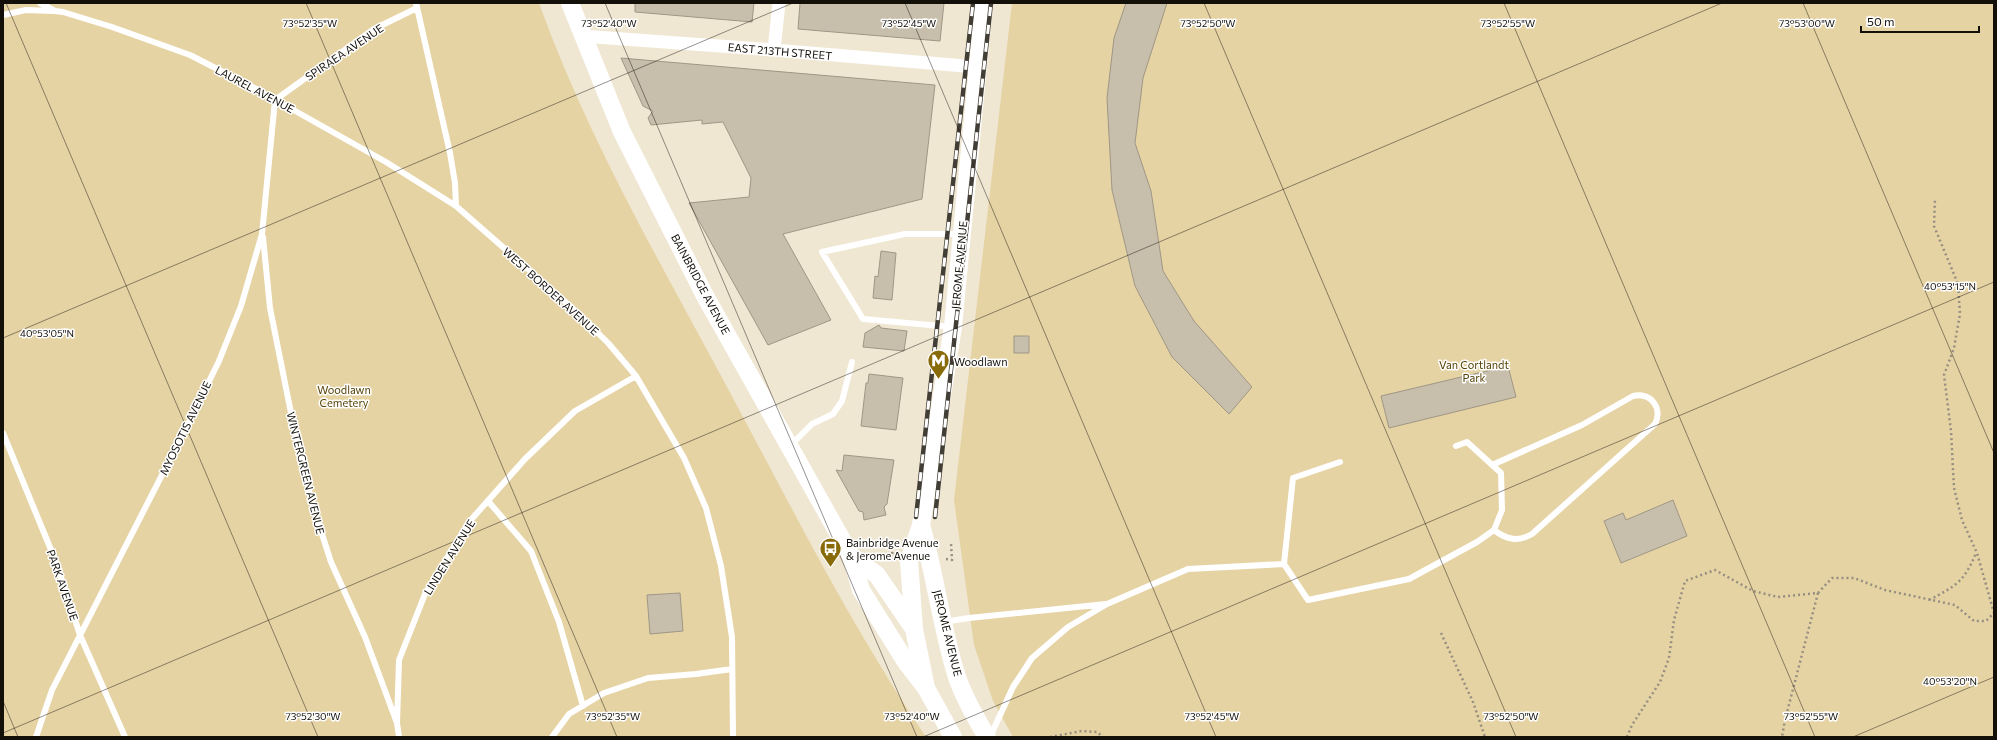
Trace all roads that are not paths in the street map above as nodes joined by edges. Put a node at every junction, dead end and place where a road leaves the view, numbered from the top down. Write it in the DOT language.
graph roads {
  1 [pos="40,3"];
  2 [pos="570,3"];
  3 [pos="779,3"];
  4 [pos="984,3"];
  5 [pos="416,6"];
  6 [pos="55,12"];
  7 [pos="3,15"];
  8 [pos="582,36"];
  9 [pos="774,50"];
  10 [pos="977,67"];
  11 [pos="275,100"];
  12 [pos="456,206"];
  13 [pos="262,234"];
  14 [pos="962,234"];
  15 [pos="953,327"];
  16 [pos="852,362"];
  17 [pos="636,376"];
  18 [pos="3,433"];
  19 [pos="790,446"];
  20 [pos="1456,446"];
  21 [pos="1340,462"];
  22 [pos="1492,465"];
  23 [pos="488,501"];
  24 [pos="921,525"];
  25 [pos="1494,530"];
  26 [pos="851,556"];
  27 [pos="1284,564"];
  28 [pos="1107,604"];
  29 [pos="943,622"];
  30 [pos="914,629"];
  31 [pos="80,636"];
  32 [pos="732,669"];
  33 [pos="926,688"];
  34 [pos="583,706"];
  35 [pos="397,723"];
  36 [pos="36,737"];
  37 [pos="126,737"];
  38 [pos="399,737"];
  39 [pos="552,737"];
  40 [pos="733,737"];
  41 [pos="953,737"];
  42 [pos="986,737"];
  43 [pos="990,737"];
  1 -- 6 [label="lane, LAUREL AVENUE"];
  2 -- 8 [label="main road, BAINBRIDGE AVENUE"];
  3 -- 9 [label="street"];
  4 -- 10 [label="main road, JEROME AVENUE"];
  5 -- 11 [label="lane, SPIRAEA AVENUE"];
  5 -- 12 [label="lane"];
  6 -- 7 [label="lane"];
  6 -- 11 [label="lane, LAUREL AVENUE"];
  8 -- 9 [label="street, EAST 213TH STREET"];
  8 -- 19 [label="main road, BAINBRIDGE AVENUE"];
  9 -- 10 [label="street, EAST 213TH STREET"];
  10 -- 14 [label="main road, JEROME AVENUE"];
  11 -- 12 [label="lane, LAUREL AVENUE"];
  11 -- 13 [label="lane, MYOSOTIS AVENUE"];
  12 -- 17 [label="lane, WEST BORDER AVENUE"];
  13 -- 31 [label="lane, MYOSOTIS AVENUE"];
  13 -- 35 [label="lane, WINTERGREEN AVENUE"];
  14 -- 15 [label="main road, JEROME AVENUE"];
  14 -- 15 [label="lane"];
  15 -- 24 [label="main road, JEROME AVENUE"];
  16 -- 19 [label="lane"];
  17 -- 23 [label="lane, LINDEN AVENUE"];
  17 -- 32 [label="lane, WEST BORDER AVENUE"];
  18 -- 31 [label="lane, PARK AVENUE"];
  19 -- 26 [label="main road, BAINBRIDGE AVENUE"];
  20 -- 22 [label="lane"];
  21 -- 27 [label="lane"];
  22 -- 25 [label="lane"];
  22 -- 25 [label="lane"];
  23 -- 34 [label="lane"];
  23 -- 35 [label="lane, LINDEN AVENUE"];
  24 -- 29 [label="main road, JEROME AVENUE"];
  24 -- 30 [label="main road, JEROME AVENUE"];
  25 -- 27 [label="lane"];
  26 -- 30 [label="main road, BAINBRIDGE AVENUE"];
  26 -- 33 [label="main road, BAINBRIDGE AVENUE"];
  27 -- 28 [label="lane"];
  28 -- 29 [label="lane"];
  28 -- 43 [label="lane"];
  29 -- 30 [label="main road"];
  29 -- 42 [label="main road, JEROME AVENUE"];
  30 -- 33 [label="main road, JEROME AVENUE"];
  31 -- 36 [label="lane, MYOSOTIS AVENUE"];
  31 -- 37 [label="lane, PARK AVENUE"];
  32 -- 34 [label="lane"];
  32 -- 40 [label="lane, WEST BORDER AVENUE"];
  33 -- 41 [label="main road, JEROME AVENUE"];
  34 -- 39 [label="lane"];
  35 -- 38 [label="lane, LINDEN AVENUE"];
}
